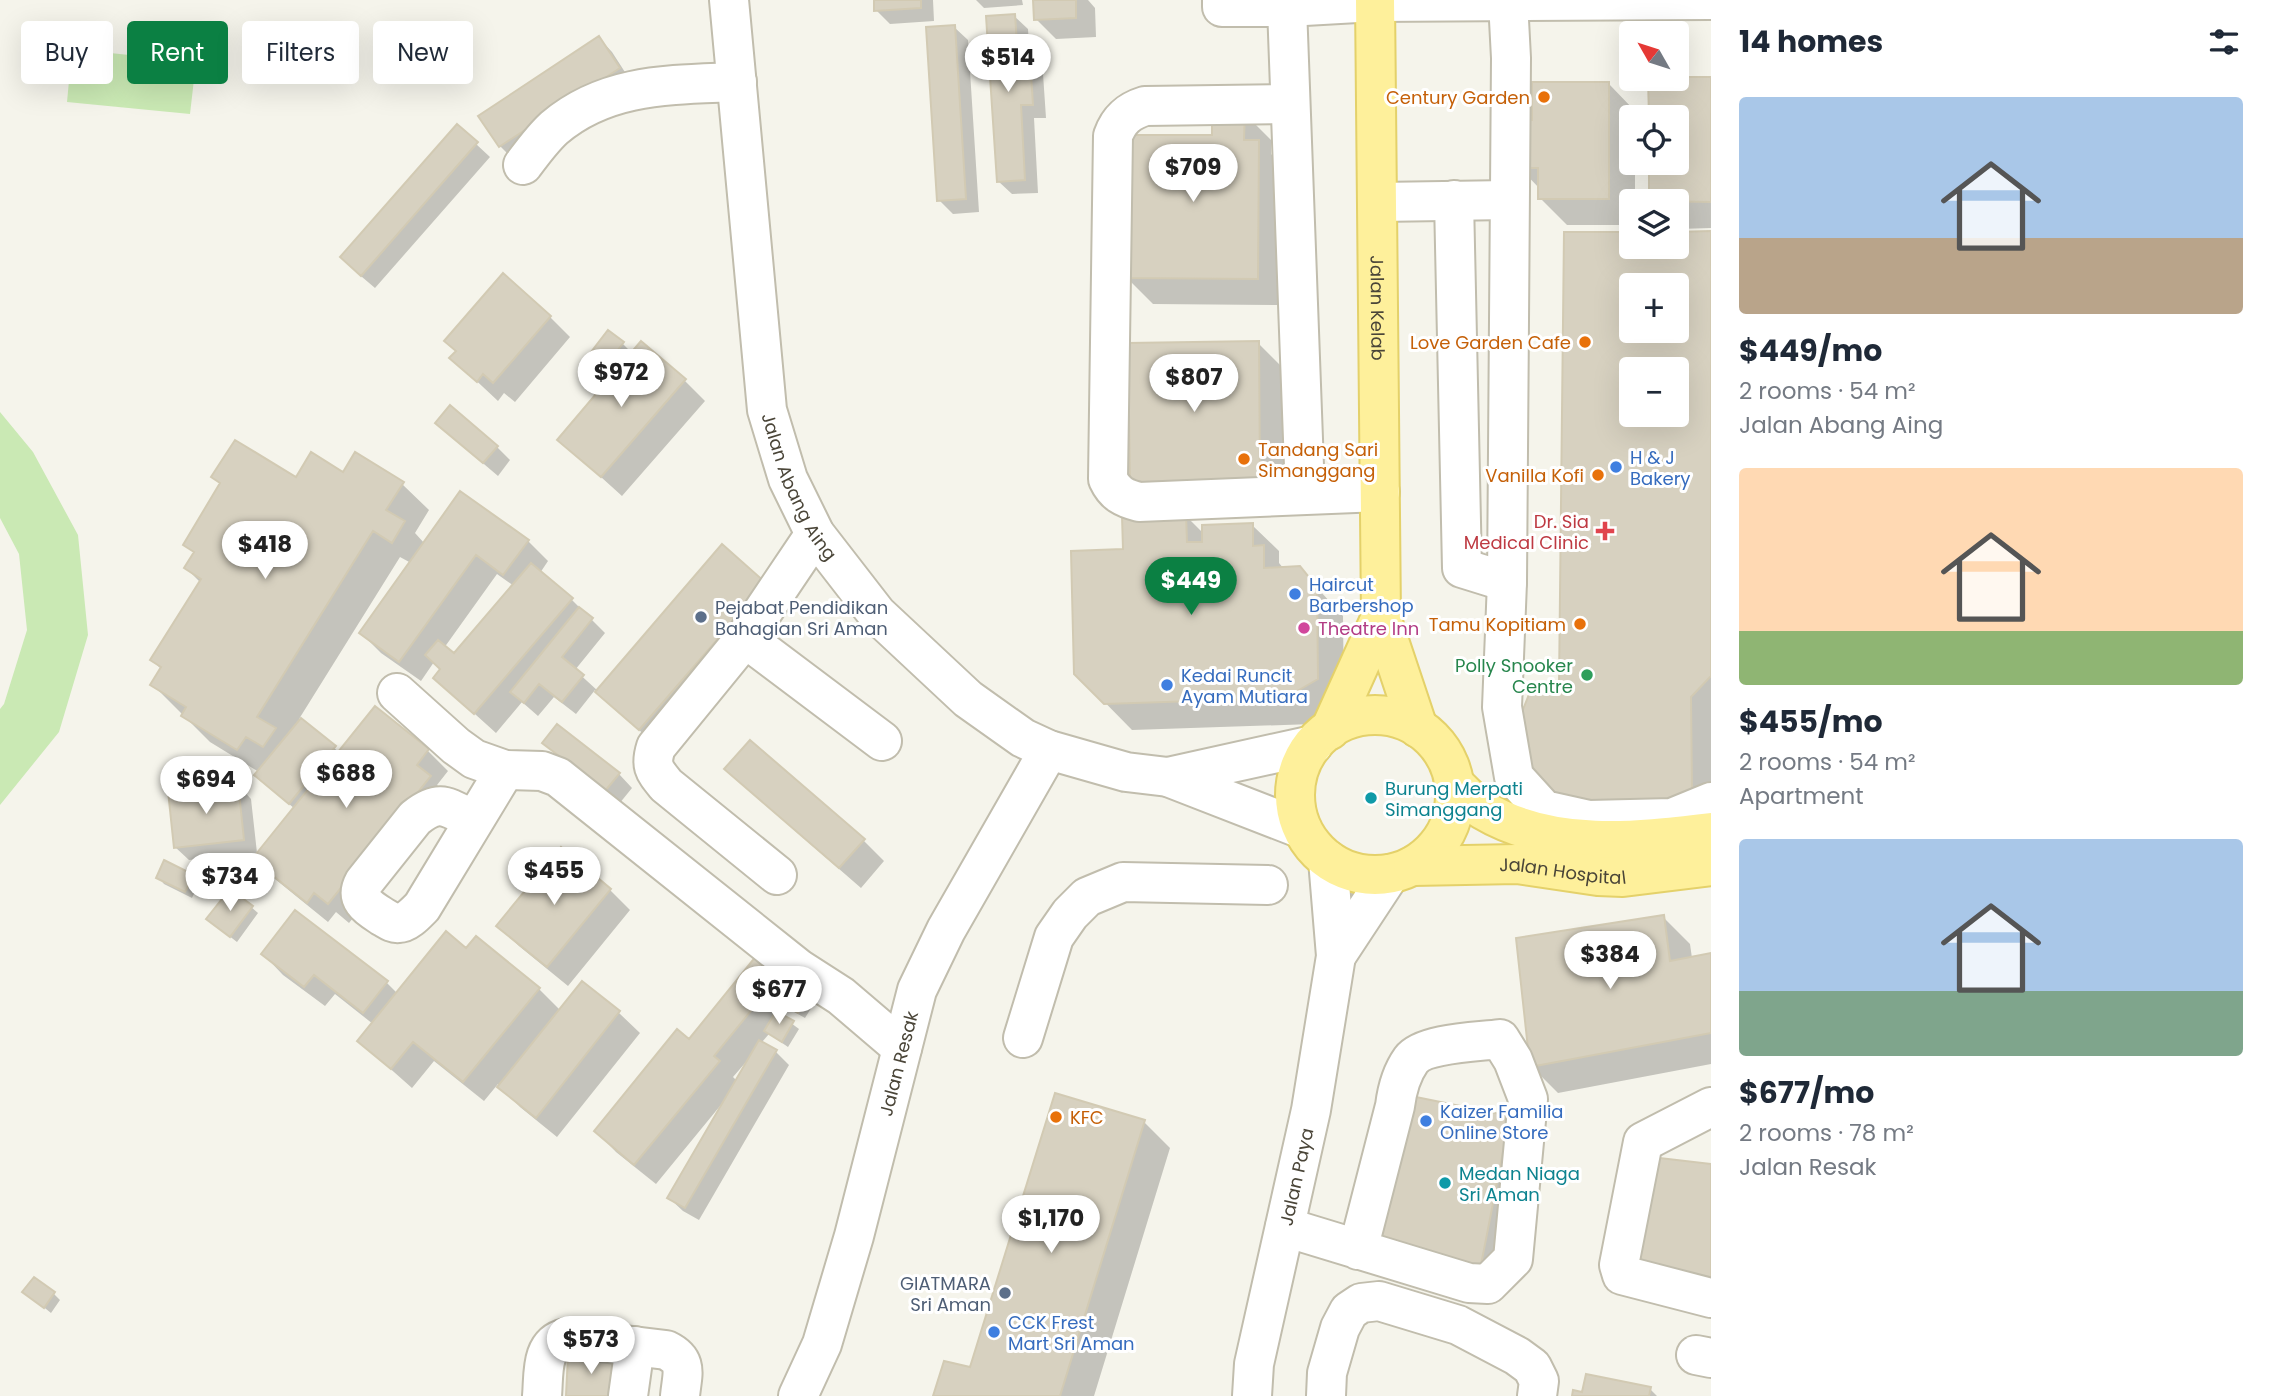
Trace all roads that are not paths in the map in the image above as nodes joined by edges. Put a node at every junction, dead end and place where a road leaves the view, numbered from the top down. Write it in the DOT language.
graph roads {
  1 [pos="729,0"];
  2 [pos="1222,0"];
  3 [pos="1623,0"];
  4 [pos="1709,0"];
  5 [pos="1376,1"];
  6 [pos="1508,1"];
  7 [pos="1287,7"];
  8 [pos="737,82"];
  9 [pos="1290,104"];
  10 [pos="523,165"];
  11 [pos="1509,200"];
  12 [pos="1454,201"];
  13 [pos="1379,202"];
  14 [pos="1380,492"];
  15 [pos="1305,494"];
  16 [pos="815,534"];
  17 [pos="1507,582"];
  18 [pos="1381,617"];
  19 [pos="745,638"];
  20 [pos="397,693"];
  21 [pos="1418,728"];
  22 [pos="1321,738"];
  23 [pos="882,741"];
  24 [pos="1049,750"];
  25 [pos="505,770"];
  26 [pos="1168,777"];
  27 [pos="1455,785"];
  28 [pos="1711,802"];
  29 [pos="473,820"];
  30 [pos="1302,829"];
  31 [pos="1711,832"];
  32 [pos="1328,860"];
  33 [pos="1711,866"];
  34 [pos="1401,870"];
  35 [pos="778,875"];
  36 [pos="1268,885"];
  37 [pos="1336,956"];
  38 [pos="1023,1038"];
  39 [pos="902,1048"];
  40 [pos="1711,1107"];
  41 [pos="1285,1227"];
  42 [pos="1358,1250"];
  43 [pos="1711,1298"];
  44 [pos="635,1346"];
  45 [pos="542,1396"];
  46 [pos="628,1396"];
  47 [pos="680,1396"];
  48 [pos="798,1396"];
  49 [pos="1252,1396"];
  50 [pos="1326,1396"];
  51 [pos="1537,1396"];
  1 -- 8 [label="street, Jalan Abang Aing"];
  2 -- 7 [label="street"];
  3 -- 4 [label="street"];
  3 -- 6 [label="street"];
  5 -- 6 [label="street"];
  5 -- 7 [label="street"];
  5 -- 13 [label="main road, Jalan Kelab"];
  6 -- 11 [label="street"];
  7 -- 9 [label="street"];
  8 -- 10 [label="street"];
  8 -- 16 [label="street, Jalan Abang Aing"];
  9 -- 15 [label="street"];
  9 -- 15 [label="street"];
  11 -- 12 [label="street"];
  11 -- 17 [label="street"];
  12 -- 13 [label="street"];
  12 -- 17 [label="street"];
  13 -- 14 [label="main road, Jalan Kelab"];
  14 -- 15 [label="street"];
  14 -- 18 [label="main road, Jalan Kelab"];
  16 -- 19 [label="street"];
  16 -- 24 [label="street, Jalan Abang Aing"];
  17 -- 28 [label="street"];
  18 -- 21 [label="main road, Jalan Kelab"];
  18 -- 22 [label="main road, Jalan Kelab"];
  19 -- 23 [label="street"];
  19 -- 35 [label="street"];
  20 -- 25 [label="street"];
  21 -- 22 [label="main road"];
  21 -- 27 [label="main road"];
  22 -- 26 [label="street"];
  22 -- 30 [label="main road"];
  24 -- 26 [label="street, Jalan Abang Aing"];
  24 -- 39 [label="street, Jalan Resak"];
  25 -- 29 [label="street"];
  25 -- 39 [label="street"];
  26 -- 30 [label="street"];
  27 -- 31 [label="main road, Jalan Hospital"];
  27 -- 34 [label="main road"];
  30 -- 32 [label="main road"];
  32 -- 34 [label="main road"];
  32 -- 37 [label="street"];
  33 -- 34 [label="main road, Jalan Hospital"];
  34 -- 37 [label="street"];
  36 -- 38 [label="street"];
  37 -- 41 [label="street, Jalan Paya"];
  39 -- 48 [label="street, Jalan Resak"];
  40 -- 43 [label="street"];
  41 -- 42 [label="street"];
  41 -- 49 [label="street, Jalan Paya"];
  42 -- 42 [label="street"];
  44 -- 45 [label="street"];
  44 -- 46 [label="street"];
  44 -- 47 [label="street"];
  50 -- 51 [label="street"];
}
